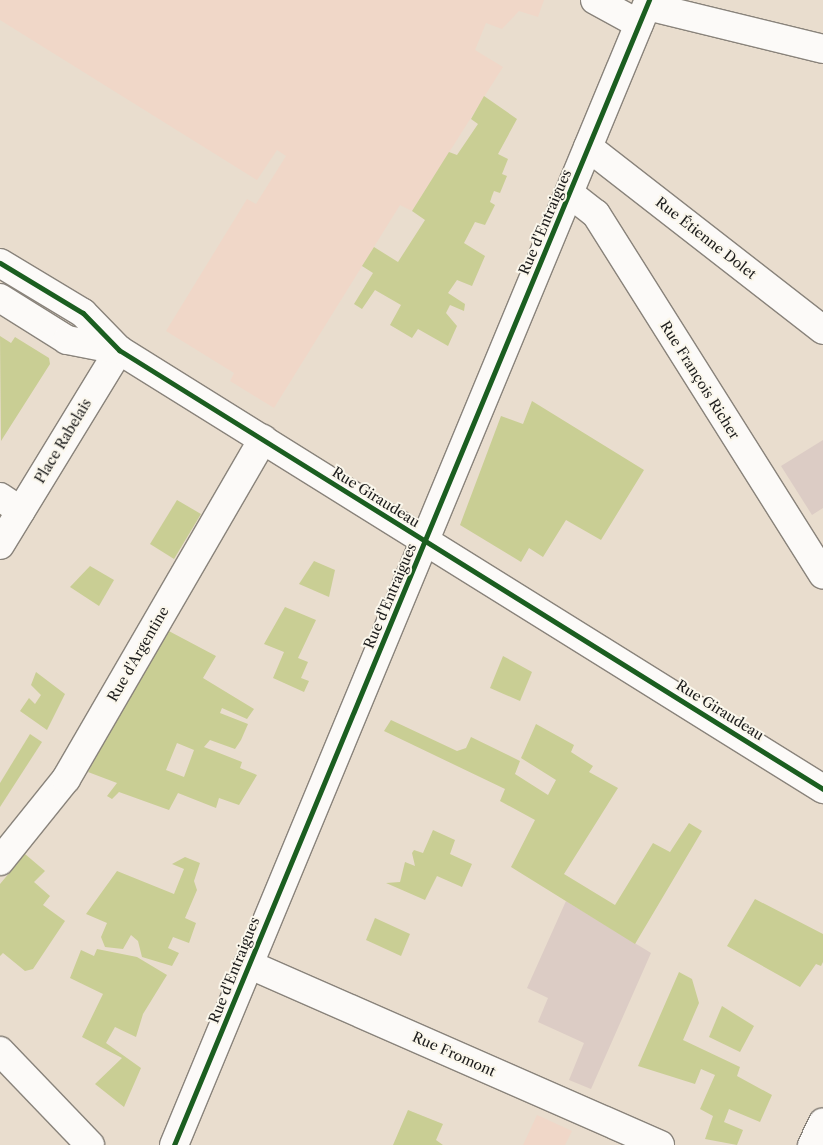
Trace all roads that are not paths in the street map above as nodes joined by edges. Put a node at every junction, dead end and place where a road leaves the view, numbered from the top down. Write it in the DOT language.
graph roads {
  1 [pos="595,0"];
  2 [pos="645,10"];
  3 [pos="823,48"];
  4 [pos="588,147"];
  5 [pos="569,193"];
  6 [pos="0,263"];
  7 [pos="0,298"];
  8 [pos="823,330"];
  9 [pos="119,350"];
  10 [pos="263,439"];
  11 [pos="10,504"];
  12 [pos="425,541"];
  13 [pos="0,545"];
  14 [pos="823,574"];
  15 [pos="823,789"];
  16 [pos="0,861"];
  17 [pos="248,964"];
  18 [pos="4,1067"];
  19 [pos="823,1122"];
  20 [pos="90,1145"];
  21 [pos="174,1145"];
  22 [pos="660,1145"];
  23 [pos="812,1145"];
  1 -- 2 [label="street"];
  2 -- 3 [label="street"];
  2 -- 4 [label="street, Rue d'Entraigues"];
  4 -- 5 [label="street, Rue d'Entraigues"];
  4 -- 8 [label="street, Rue Étienne Dolet"];
  5 -- 12 [label="street, Rue d'Entraigues"];
  5 -- 14 [label="street, Rue François Richer"];
  6 -- 9 [label="street, Rue Giraudeau"];
  7 -- 9 [label="street, Rue Giraudeau"];
  9 -- 10 [label="street, Rue Giraudeau"];
  9 -- 11 [label="street, Place Rabelais"];
  10 -- 12 [label="street, Rue Giraudeau"];
  10 -- 16 [label="street, Rue d'Argentine"];
  11 -- 13 [label="street, Place Rabelais"];
  12 -- 15 [label="street, Rue Giraudeau"];
  12 -- 17 [label="street, Rue d'Entraigues"];
  17 -- 21 [label="street, Rue d'Entraigues"];
  17 -- 22 [label="street, Rue Fromont"];
  18 -- 20 [label="street"];
  19 -- 23 [label="street"];
}
